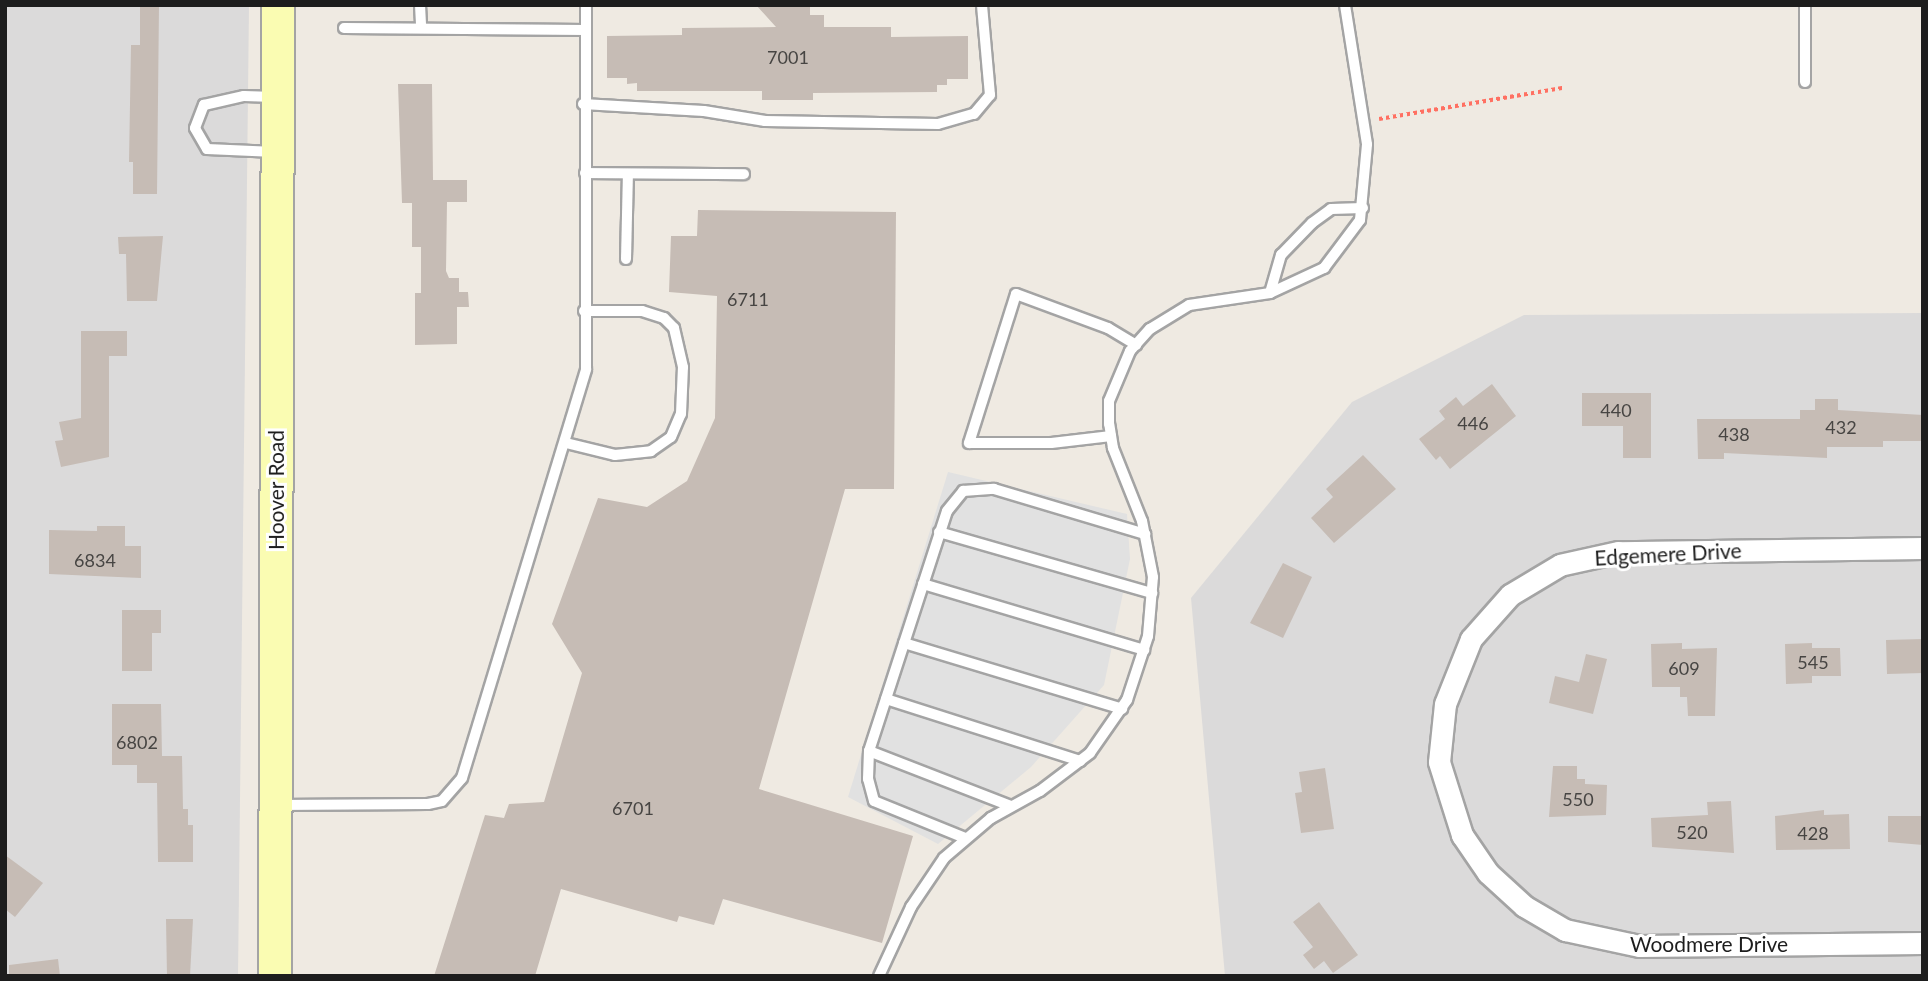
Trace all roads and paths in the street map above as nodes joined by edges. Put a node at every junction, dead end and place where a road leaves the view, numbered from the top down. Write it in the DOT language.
graph roads {
  1 [pos="278,5"];
  2 [pos="420,5"];
  3 [pos="586,5"];
  4 [pos="982,5"];
  5 [pos="1345,5"];
  6 [pos="1805,5"];
  7 [pos="421,27"];
  8 [pos="344,28"];
  9 [pos="585,30"];
  10 [pos="1805,82"];
  11 [pos="1563,88"];
  12 [pos="278,97"];
  13 [pos="583,104"];
  14 [pos="1364,121"];
  15 [pos="278,152"];
  16 [pos="585,173"];
  17 [pos="628,174"];
  18 [pos="744,174"];
  19 [pos="1363,208"];
  20 [pos="626,259"];
  21 [pos="1270,293"];
  22 [pos="584,311"];
  23 [pos="1136,345"];
  24 [pos="1111,436"];
  25 [pos="566,443"];
  26 [pos="939,532"];
  27 [pos="1145,534"];
  28 [pos="1923,548"];
  29 [pos="923,584"];
  30 [pos="1152,593"];
  31 [pos="904,643"];
  32 [pos="1144,650"];
  33 [pos="886,699"];
  34 [pos="1445,704"];
  35 [pos="1122,709"];
  36 [pos="869,751"];
  37 [pos="1080,761"];
  38 [pos="275,805"];
  39 [pos="1011,806"];
  40 [pos="965,838"];
  41 [pos="1923,943"];
  42 [pos="275,976"];
  43 [pos="879,976"];
  1 -- 12 [label="street, Hoover Road"];
  2 -- 7 [label="lane"];
  3 -- 9 [label="lane"];
  4 -- 13 [label="lane"];
  5 -- 14 [label="lane"];
  6 -- 10 [label="lane"];
  7 -- 8 [label="lane"];
  7 -- 9 [label="lane"];
  9 -- 13 [label="lane"];
  11 -- 14 [label="path"];
  12 -- 15 [label="street, Hoover Road"];
  12 -- 15 [label="lane"];
  13 -- 16 [label="lane"];
  14 -- 19 [label="lane"];
  15 -- 38 [label="street, Hoover Road"];
  16 -- 17 [label="lane"];
  16 -- 22 [label="lane"];
  17 -- 18 [label="lane"];
  17 -- 20 [label="lane"];
  19 -- 21 [label="lane"];
  19 -- 21 [label="lane"];
  21 -- 23 [label="lane"];
  22 -- 25 [label="lane"];
  22 -- 25 [label="lane"];
  23 -- 24 [label="lane"];
  23 -- 24 [label="lane"];
  24 -- 27 [label="lane"];
  25 -- 38 [label="lane"];
  26 -- 27 [label="lane"];
  26 -- 29 [label="lane"];
  26 -- 30 [label="lane"];
  27 -- 30 [label="lane"];
  28 -- 34 [label="street, Edgemere Drive"];
  29 -- 31 [label="lane"];
  29 -- 32 [label="lane"];
  30 -- 32 [label="lane"];
  31 -- 33 [label="lane"];
  31 -- 35 [label="lane"];
  32 -- 35 [label="lane"];
  33 -- 36 [label="lane"];
  33 -- 37 [label="lane"];
  34 -- 41 [label="street, Woodmere Drive"];
  35 -- 37 [label="lane"];
  36 -- 39 [label="lane"];
  36 -- 40 [label="lane"];
  37 -- 39 [label="lane"];
  38 -- 42 [label="street, Hoover Road"];
  39 -- 40 [label="lane"];
  40 -- 43 [label="lane"];
}
